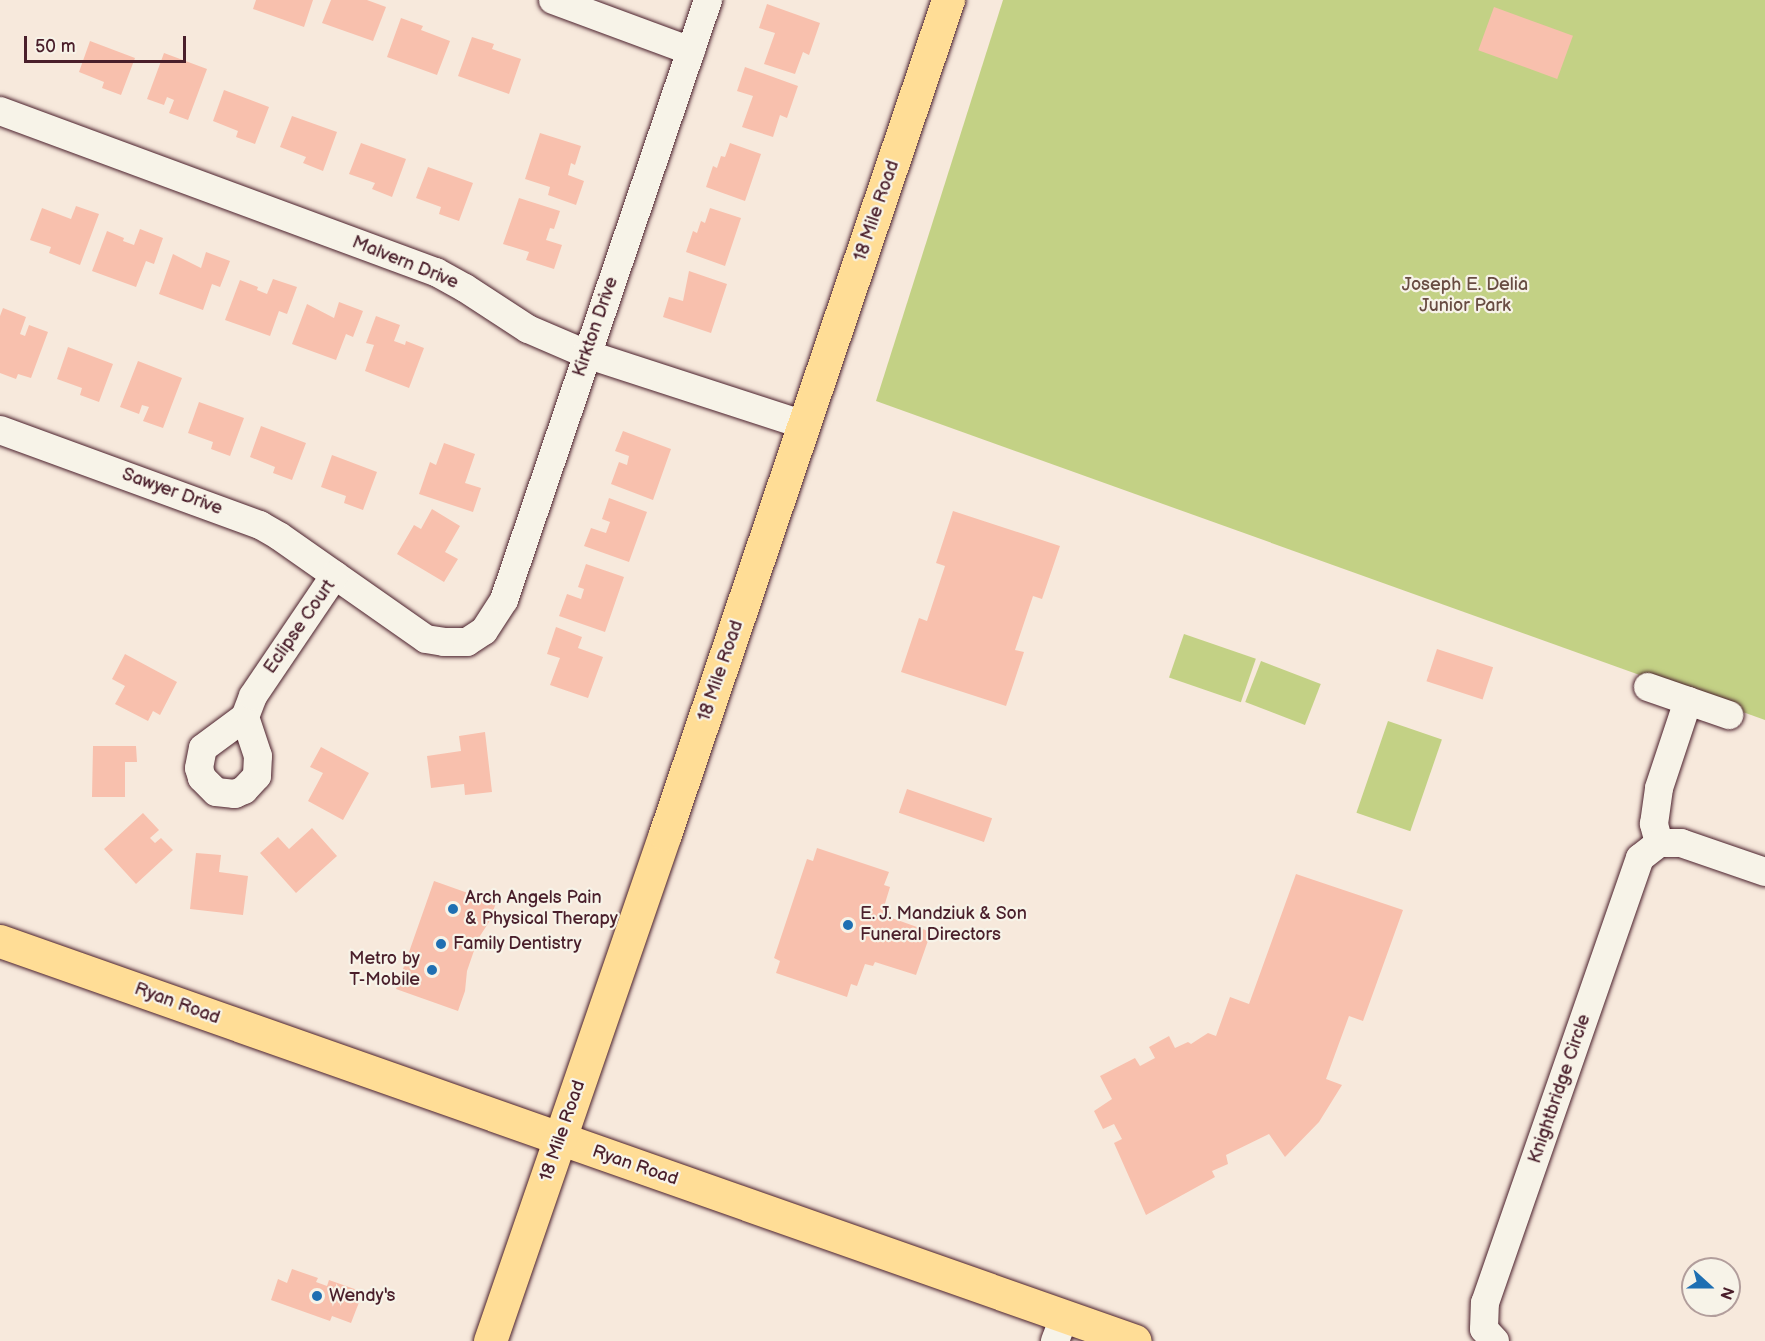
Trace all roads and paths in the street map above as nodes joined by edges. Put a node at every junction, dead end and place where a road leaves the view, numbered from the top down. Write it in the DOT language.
graph roads {
  1 [pos="553,0"];
  2 [pos="708,0"];
  3 [pos="948,0"];
  4 [pos="691,51"];
  5 [pos="0,111"];
  6 [pos="586,354"];
  7 [pos="804,425"];
  8 [pos="0,430"];
  9 [pos="334,575"];
  10 [pos="467,642"];
  11 [pos="1648,687"];
  12 [pos="1688,701"];
  13 [pos="1729,715"];
  14 [pos="245,717"];
  15 [pos="1659,843"];
  16 [pos="1765,872"];
  17 [pos="0,941"];
  18 [pos="559,1140"];
  19 [pos="1060,1328"];
  20 [pos="490,1341"];
  21 [pos="1136,1341"];
  22 [pos="1495,1341"];
  1 -- 4 [label="street"];
  2 -- 4 [label="street, Kirkton Drive"];
  3 -- 7 [label="main road, 18 Mile Road"];
  4 -- 6 [label="street, Kirkton Drive"];
  5 -- 6 [label="street, Malvern Drive"];
  6 -- 7 [label="street, Malvern Drive"];
  6 -- 10 [label="street, Kirkton Drive"];
  7 -- 18 [label="main road, 18 Mile Road"];
  8 -- 9 [label="street, Sawyer Drive"];
  9 -- 10 [label="street, Eclipse Court"];
  9 -- 14 [label="street, Eclipse Court"];
  11 -- 12 [label="street"];
  12 -- 13 [label="street"];
  12 -- 15 [label="street"];
  15 -- 16 [label="street"];
  15 -- 22 [label="street, Knightbridge Circle"];
  17 -- 18 [label="main road, Ryan Road"];
  18 -- 19 [label="main road, Ryan Road"];
  18 -- 20 [label="main road, 18 Mile Road"];
  19 -- 21 [label="main road, Ryan Road"];
}
